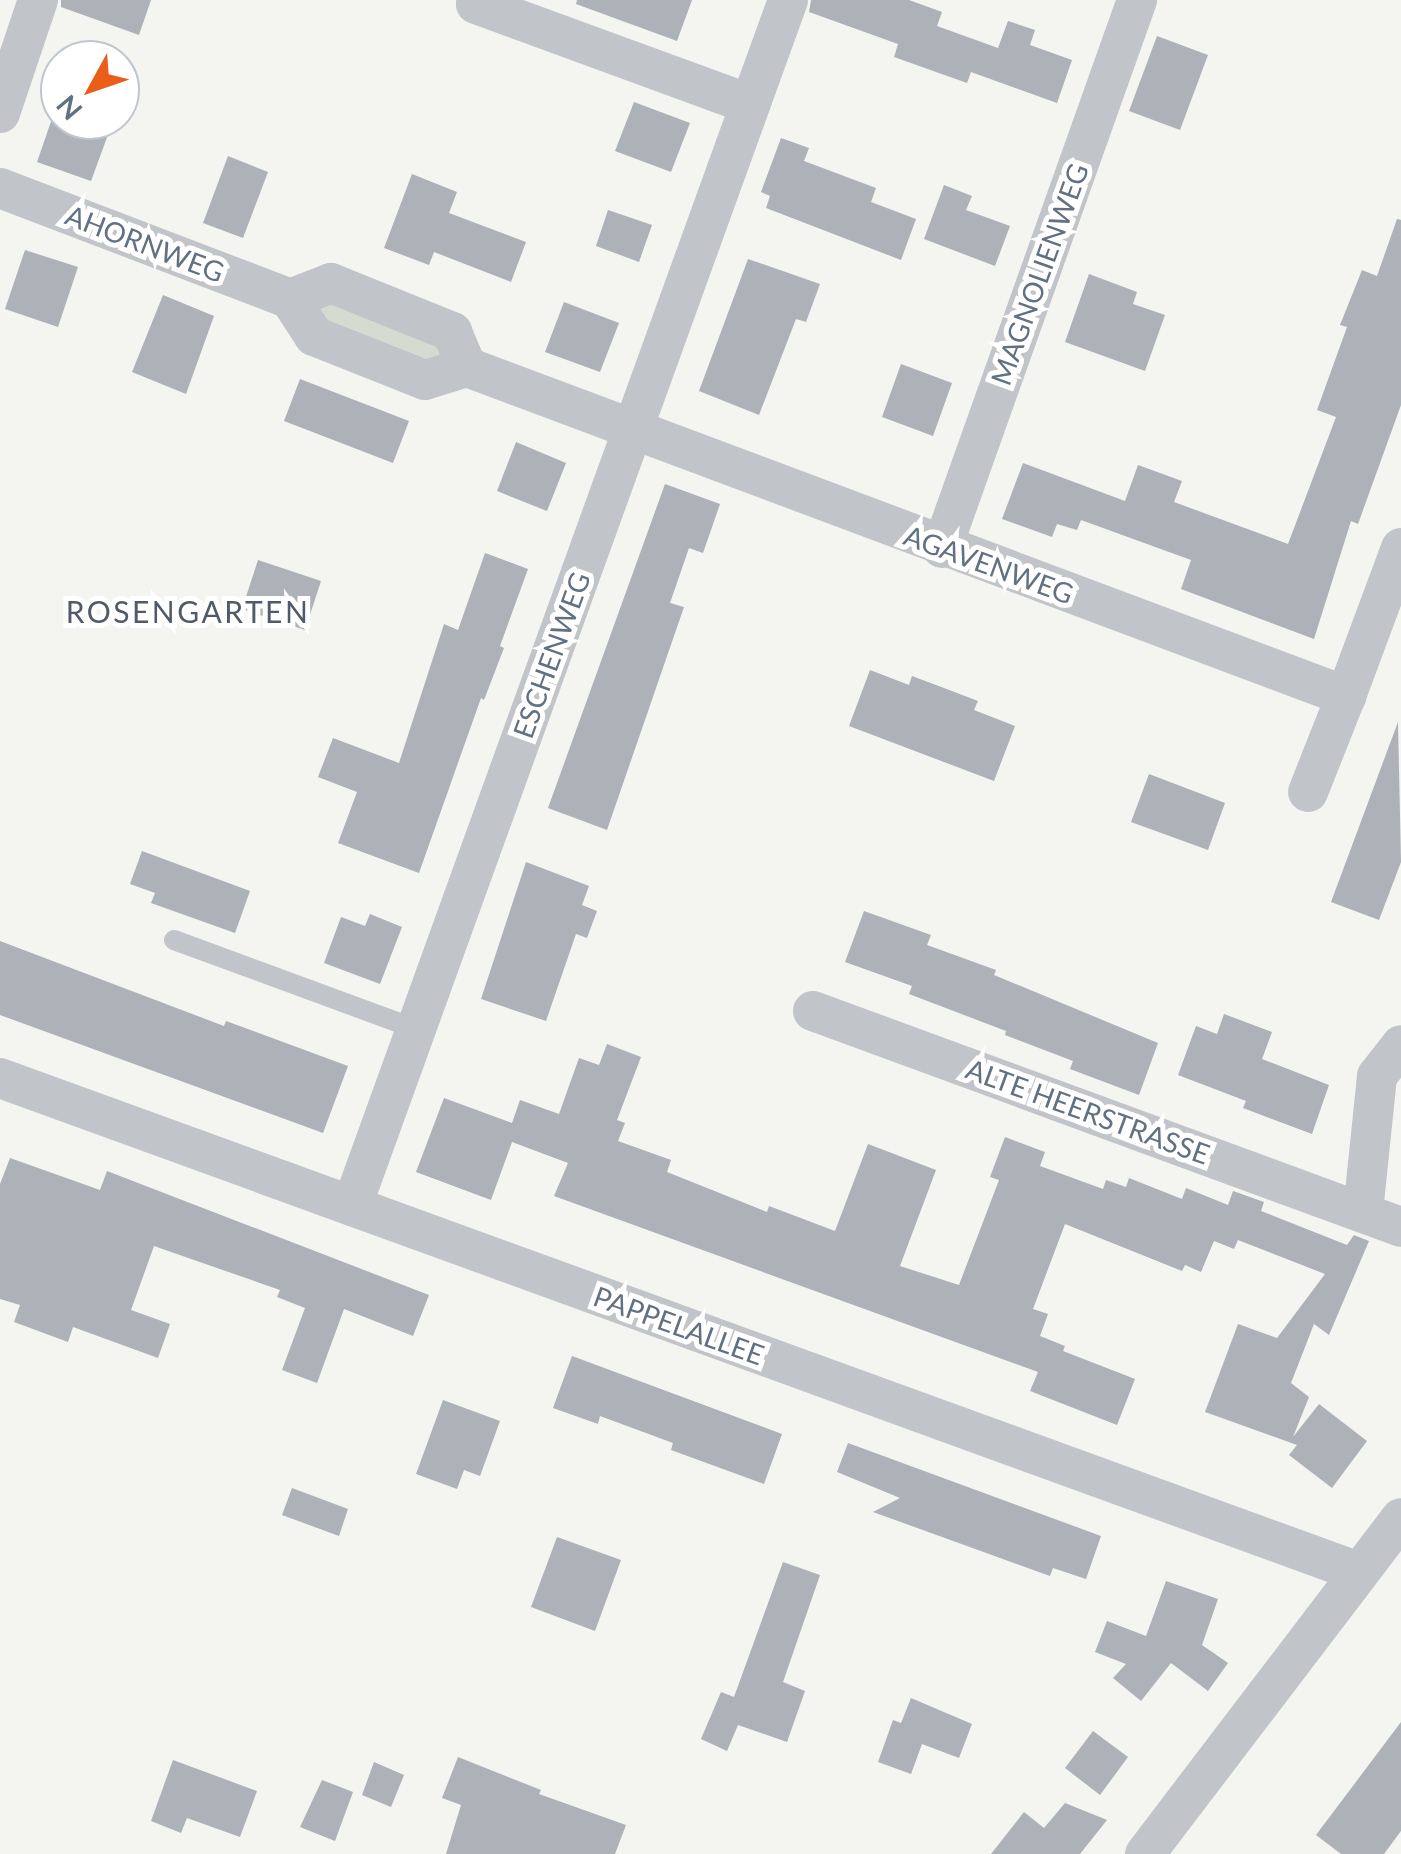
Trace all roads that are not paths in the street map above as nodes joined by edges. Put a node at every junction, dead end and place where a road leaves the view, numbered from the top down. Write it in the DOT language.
graph roads {
  1 [pos="38,0"];
  2 [pos="478,0"];
  3 [pos="788,0"];
  4 [pos="1136,0"];
  5 [pos="750,104"];
  6 [pos="0,113"];
  7 [pos="0,188"];
  8 [pos="290,298"];
  9 [pos="467,367"];
  10 [pos="634,427"];
  11 [pos="942,548"];
  12 [pos="1401,548"];
  13 [pos="1346,696"];
  14 [pos="1308,792"];
  15 [pos="174,940"];
  16 [pos="813,1011"];
  17 [pos="416,1028"];
  18 [pos="1401,1045"];
  19 [pos="0,1078"];
  20 [pos="352,1206"];
  21 [pos="1362,1212"];
  22 [pos="1401,1227"];
  23 [pos="1401,1518"];
  24 [pos="1359,1572"];
  25 [pos="1145,1854"];
  1 -- 6 [label="street"];
  2 -- 5 [label="street"];
  3 -- 5 [label="street, ESCHENWEG"];
  4 -- 11 [label="street, MAGNOLIENWEG"];
  5 -- 10 [label="street, ESCHENWEG"];
  7 -- 8 [label="street, AHORNWEG"];
  8 -- 9 [label="street"];
  8 -- 9 [label="street"];
  9 -- 10 [label="street"];
  10 -- 11 [label="street, AGAVENWEG"];
  10 -- 17 [label="street, ESCHENWEG"];
  11 -- 13 [label="street, AGAVENWEG"];
  12 -- 13 [label="street"];
  13 -- 14 [label="street"];
  15 -- 17 [label="lane"];
  16 -- 21 [label="street, ALTE HEERSTRASSE"];
  17 -- 20 [label="street, ESCHENWEG"];
  18 -- 21 [label="street"];
  19 -- 20 [label="street, PAPPELALLEE"];
  20 -- 24 [label="street, PAPPELALLEE"];
  21 -- 22 [label="street, ALTE HEERSTRASSE"];
  23 -- 24 [label="street"];
  24 -- 25 [label="street"];
}
